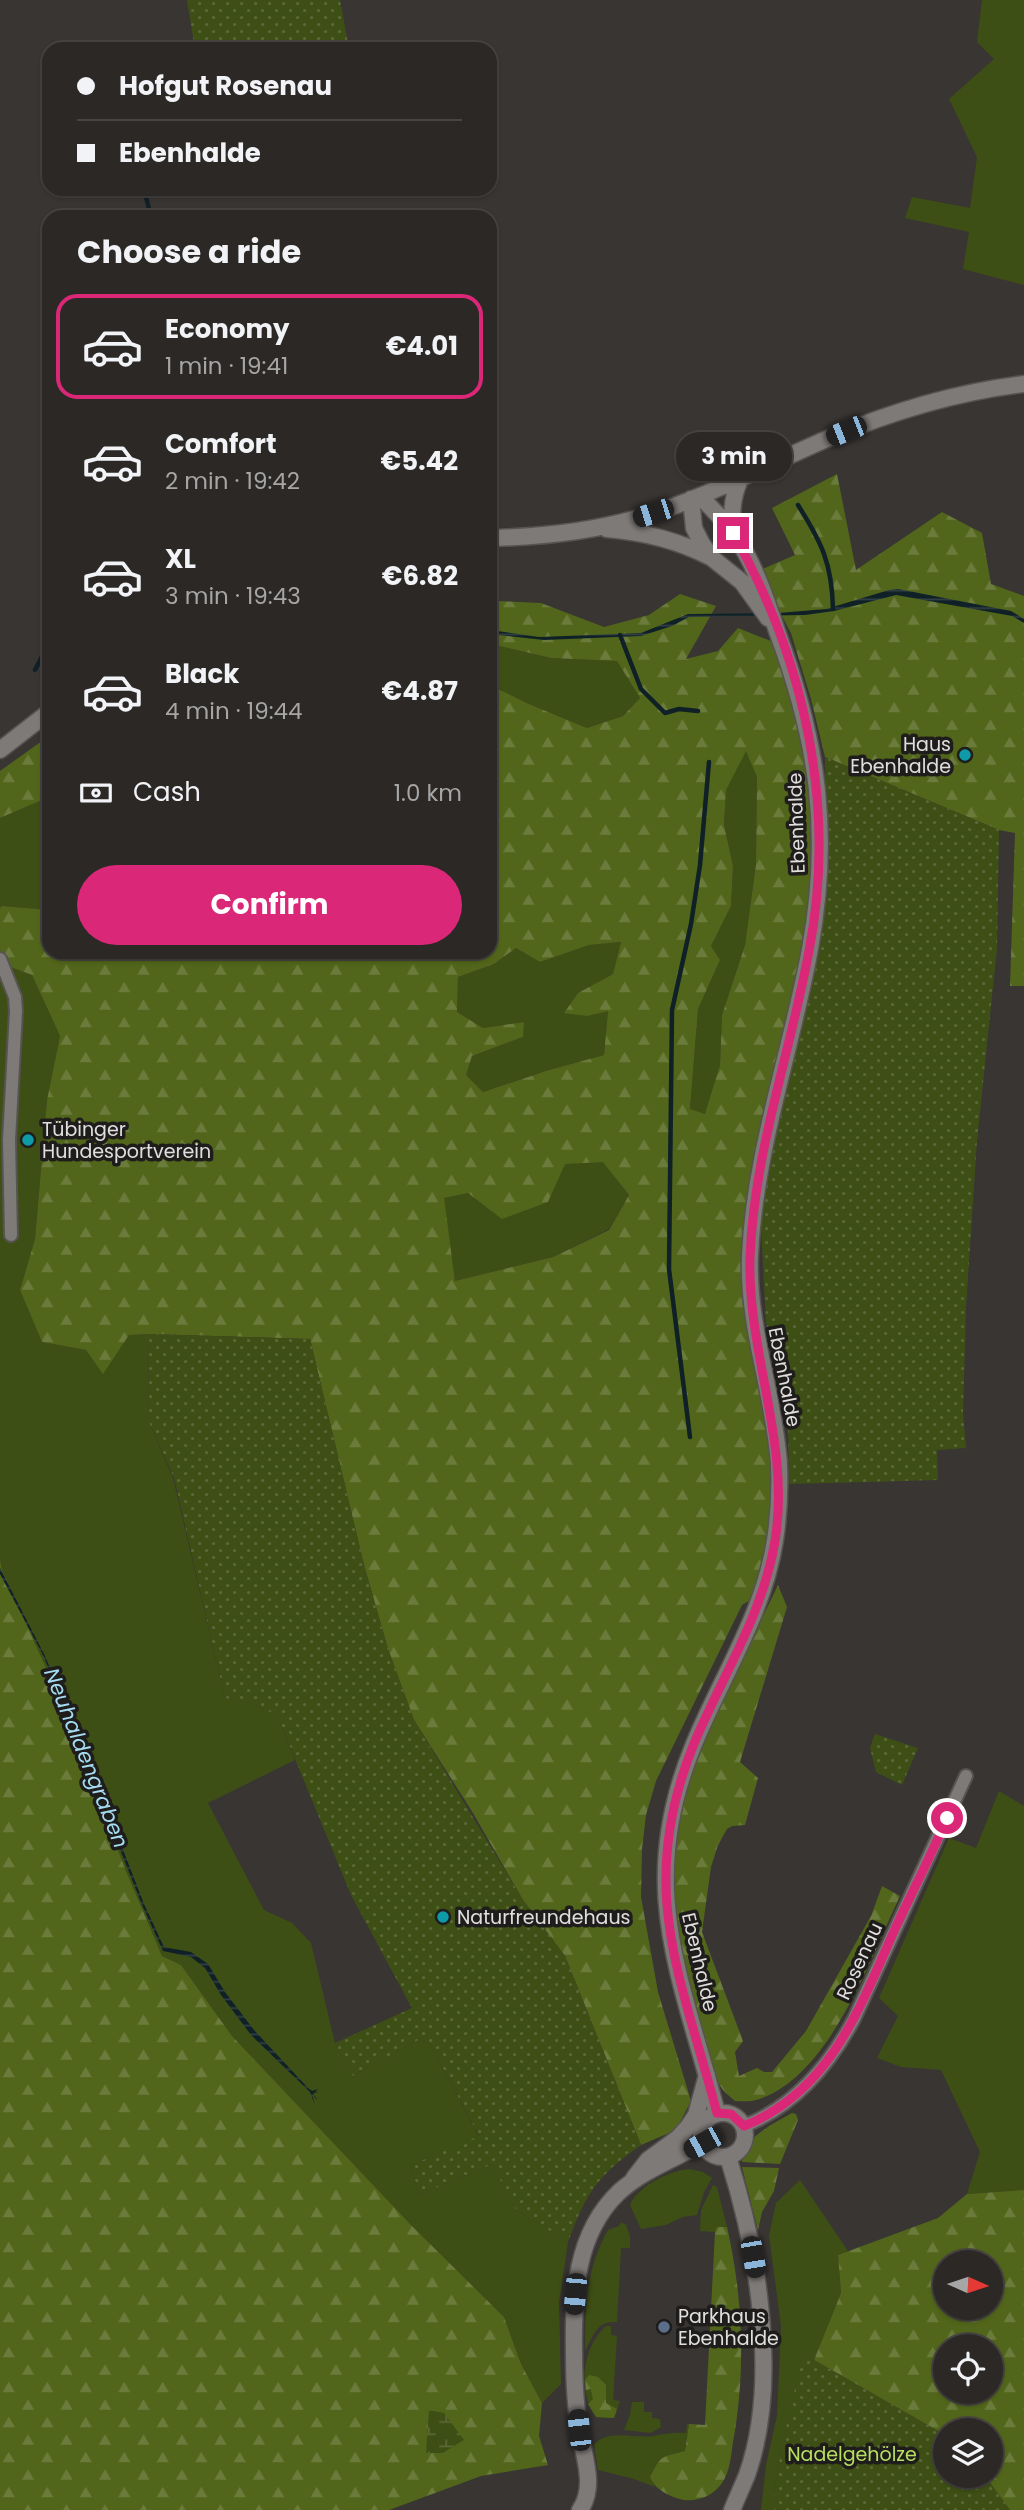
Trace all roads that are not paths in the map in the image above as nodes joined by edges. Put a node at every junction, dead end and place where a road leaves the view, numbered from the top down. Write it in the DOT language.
graph roads {
  1 [pos="1024,384"];
  2 [pos="741,478"];
  3 [pos="696,497"];
  4 [pos="594,528"];
  5 [pos="733,533"];
  6 [pos="497,538"];
  7 [pos="712,558"];
  8 [pos="779,635"];
  9 [pos="42,717"];
  10 [pos="0,750"];
  11 [pos="0,958"];
  12 [pos="12,1235"];
  13 [pos="966,1776"];
  14 [pos="707,2076"];
  15 [pos="717,2113"];
  16 [pos="744,2126"];
  17 [pos="703,2143"];
  18 [pos="728,2157"];
  19 [pos="631,2182"];
  20 [pos="747,2474"];
  21 [pos="580,2510"];
  22 [pos="732,2510"];
  23 [pos="745,2510"];
  1 -- 2 [label="street"];
  2 -- 3 [label="street"];
  2 -- 5 [label="street"];
  3 -- 4 [label="street"];
  3 -- 5 [label="street, Ebenhalde"];
  3 -- 7 [label="street, Ebenhalde"];
  4 -- 6 [label="street"];
  4 -- 7 [label="street"];
  5 -- 8 [label="street, Ebenhalde"];
  7 -- 8 [label="street, Ebenhalde"];
  8 -- 14 [label="street, Ebenhalde"];
  9 -- 10 [label="street"];
  11 -- 12 [label="street"];
  13 -- 16 [label="street, Rosenau"];
  14 -- 15 [label="street, Ebenhalde"];
  14 -- 19 [label="street"];
  15 -- 16 [label="street"];
  15 -- 17 [label="street"];
  16 -- 18 [label="street"];
  17 -- 18 [label="street"];
  17 -- 19 [label="street"];
  18 -- 20 [label="street"];
  19 -- 21 [label="street"];
  20 -- 22 [label="street"];
  20 -- 23 [label="street"];
}
